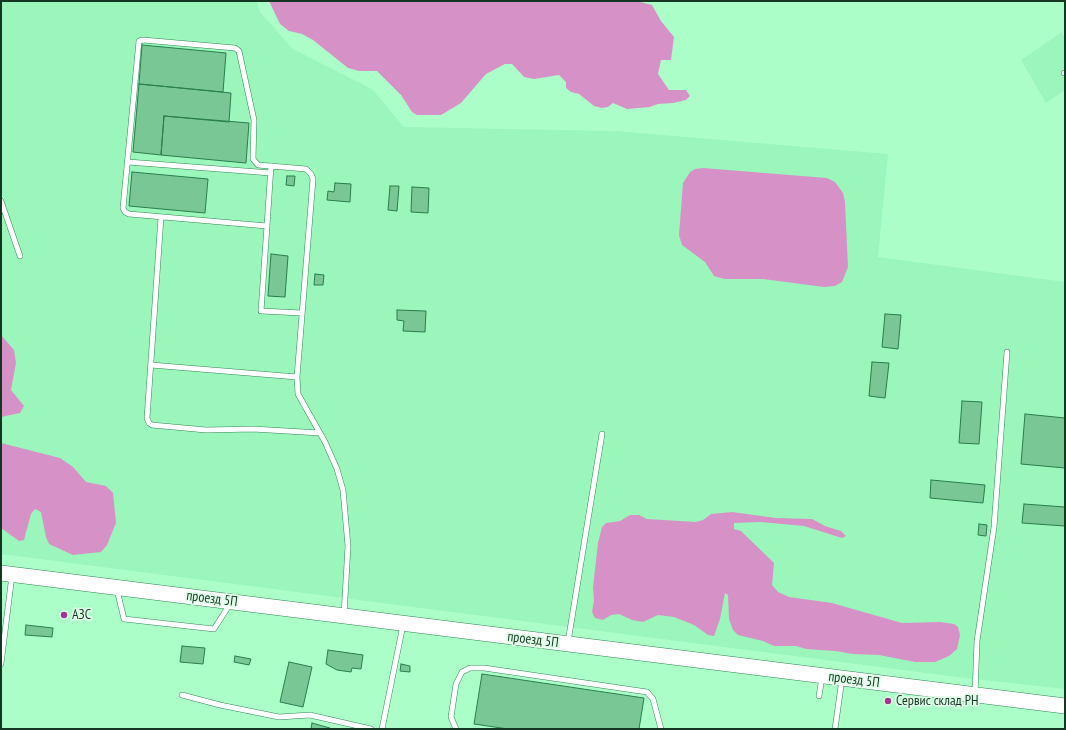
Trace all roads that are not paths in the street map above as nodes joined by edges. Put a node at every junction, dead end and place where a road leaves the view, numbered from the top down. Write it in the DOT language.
graph roads {
  1 [pos="128,162"];
  2 [pos="271,166"];
  3 [pos="271,173"];
  4 [pos="1,201"];
  5 [pos="161,217"];
  6 [pos="267,226"];
  7 [pos="20,256"];
  8 [pos="302,313"];
  9 [pos="1007,352"];
  10 [pos="151,365"];
  11 [pos="297,377"];
  12 [pos="320,433"];
  13 [pos="602,434"];
  14 [pos="7,574"];
  15 [pos="116,587"];
  16 [pos="232,601"];
  17 [pos="344,616"];
  18 [pos="404,624"];
  19 [pos="568,645"];
  20 [pos="1,664"];
  21 [pos="822,676"];
  22 [pos="842,678"];
  23 [pos="182,695"];
  24 [pos="975,695"];
  25 [pos="819,696"];
  26 [pos="1065,706"];
  27 [pos="371,729"];
  28 [pos="382,729"];
  29 [pos="456,729"];
  30 [pos="661,729"];
  31 [pos="836,729"];
  1 -- 2 [label="lane"];
  1 -- 3 [label="lane"];
  1 -- 5 [label="lane"];
  2 -- 3 [label="lane"];
  2 -- 8 [label="lane"];
  3 -- 6 [label="lane"];
  4 -- 7 [label="lane"];
  5 -- 6 [label="lane"];
  5 -- 10 [label="lane"];
  6 -- 8 [label="lane"];
  8 -- 11 [label="lane"];
  9 -- 24 [label="lane"];
  10 -- 11 [label="lane"];
  10 -- 12 [label="lane"];
  11 -- 12 [label="lane"];
  12 -- 17 [label="lane"];
  13 -- 19 [label="lane"];
  14 -- 15 [label="street, проезд 5П"];
  14 -- 20 [label="lane"];
  15 -- 16 [label="street, проезд 5П"];
  15 -- 16 [label="lane"];
  16 -- 17 [label="street, проезд 5П"];
  17 -- 18 [label="street, проезд 5П"];
  18 -- 19 [label="street, проезд 5П"];
  18 -- 28 [label="lane"];
  19 -- 21 [label="street, проезд 5П"];
  21 -- 22 [label="street, проезд 5П"];
  21 -- 25 [label="lane"];
  22 -- 24 [label="street, проезд 5П"];
  22 -- 31 [label="lane"];
  23 -- 27 [label="lane"];
  24 -- 26 [label="street, проезд 5П"];
  29 -- 30 [label="lane"];
}
